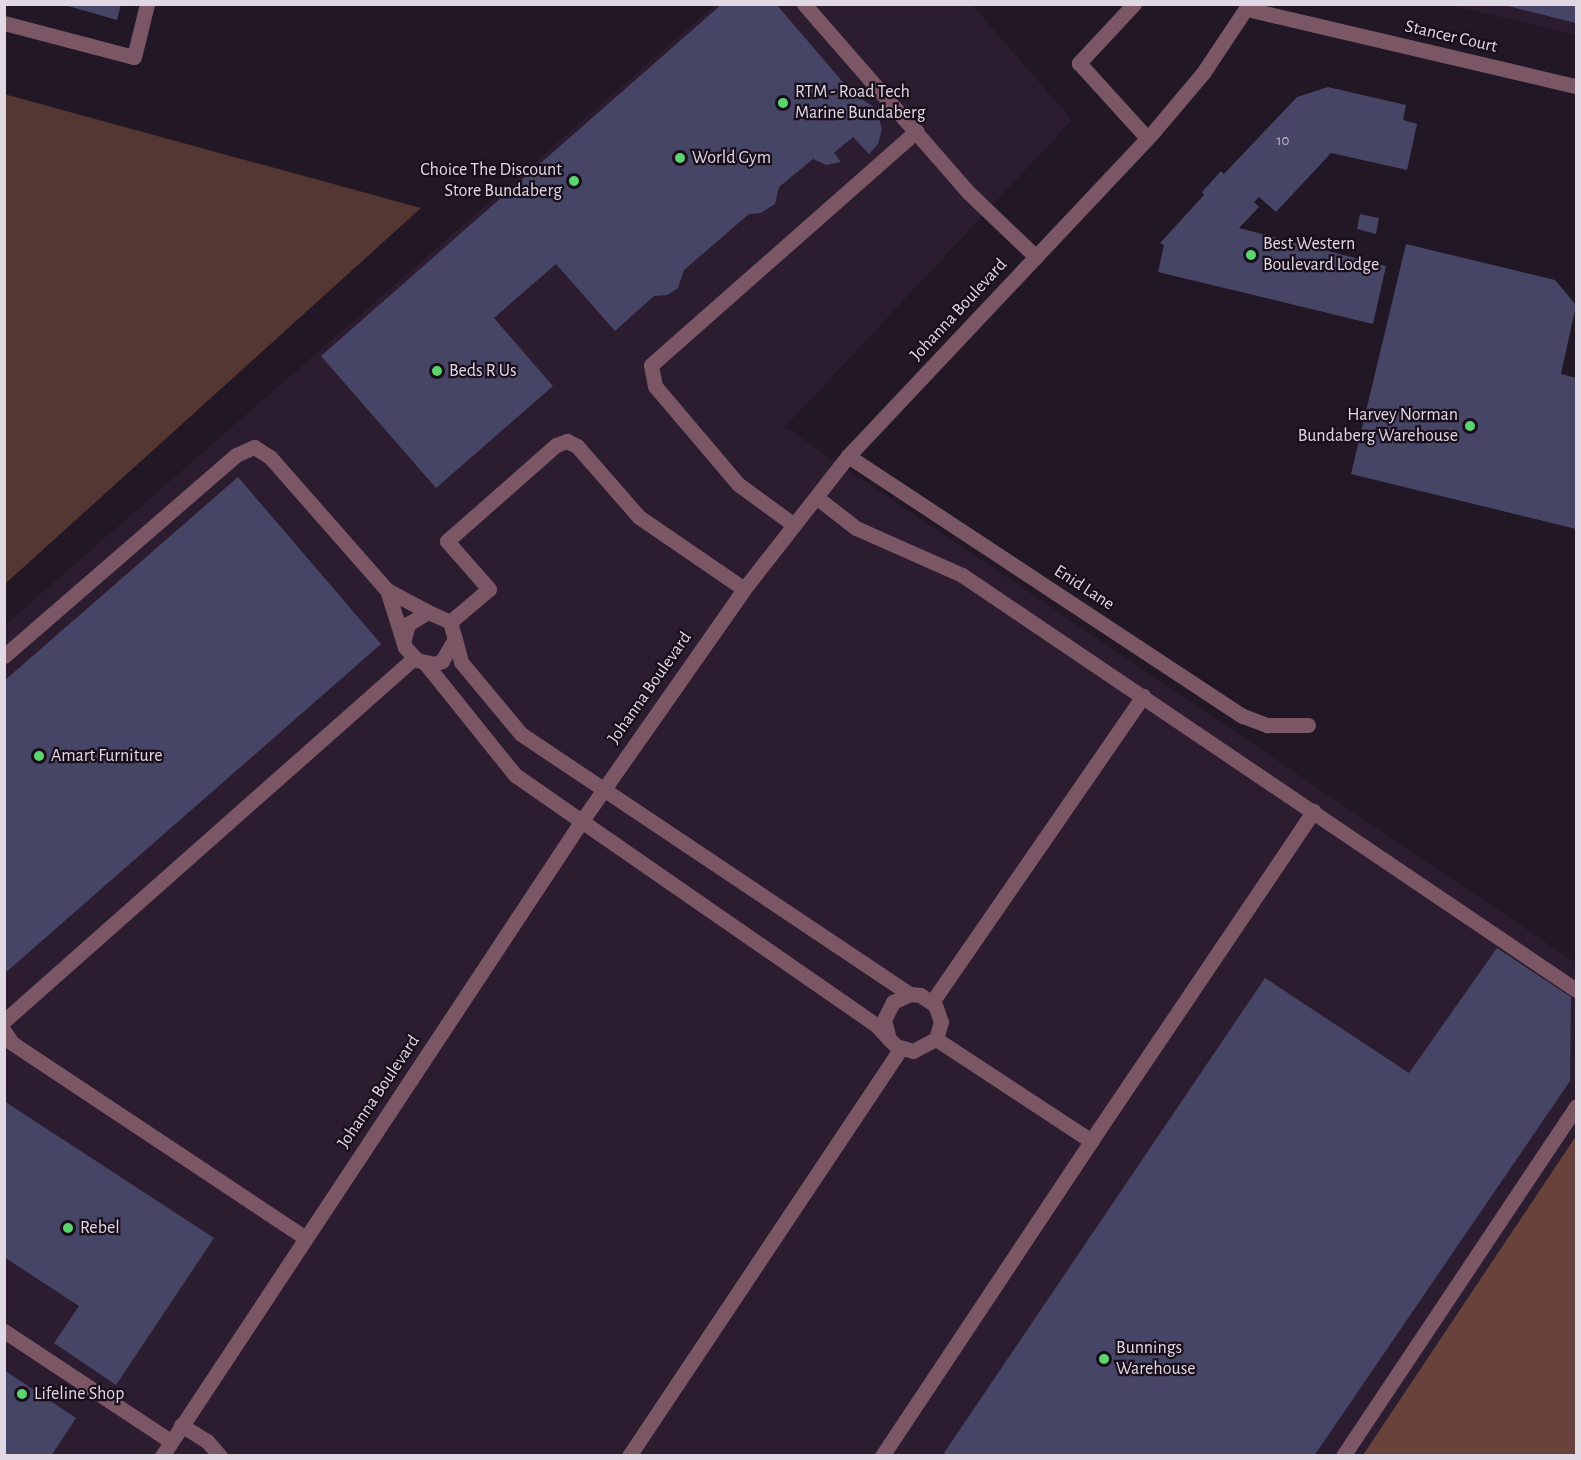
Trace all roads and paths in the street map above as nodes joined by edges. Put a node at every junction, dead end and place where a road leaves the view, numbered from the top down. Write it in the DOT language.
graph roads {
  1 [pos="147,4"];
  2 [pos="804,4"];
  3 [pos="1134,4"];
  4 [pos="1248,7"];
  5 [pos="4,23"];
  6 [pos="1576,86"];
  7 [pos="915,131"];
  8 [pos="1147,138"];
  9 [pos="1036,257"];
  10 [pos="848,456"];
  11 [pos="816,497"];
  12 [pos="794,525"];
  13 [pos="744,588"];
  14 [pos="387,590"];
  15 [pos="428,612"];
  16 [pos="450,622"];
  17 [pos="404,639"];
  18 [pos="455,639"];
  19 [pos="4,656"];
  20 [pos="419,661"];
  21 [pos="1143,696"];
  22 [pos="1308,725"];
  23 [pos="604,790"];
  24 [pos="1314,811"];
  25 [pos="581,822"];
  26 [pos="1576,990"];
  27 [pos="910,994"];
  28 [pos="932,1002"];
  29 [pos="4,1021"];
  30 [pos="4,1031"];
  31 [pos="936,1039"];
  32 [pos="895,1043"];
  33 [pos="1576,1106"];
  34 [pos="1091,1141"];
  35 [pos="305,1238"];
  36 [pos="4,1331"];
  37 [pos="181,1425"];
  38 [pos="170,1442"];
  39 [pos="161,1455"];
  40 [pos="220,1455"];
  41 [pos="629,1455"];
  42 [pos="882,1455"];
  43 [pos="1343,1455"];
  1 -- 5 [label="street"];
  2 -- 7 [label="street"];
  3 -- 8 [label="street"];
  4 -- 6 [label="street, Stancer Court"];
  4 -- 8 [label="street, Johanna Boulevard"];
  7 -- 9 [label="street"];
  7 -- 12 [label="street"];
  8 -- 9 [label="street, Johanna Boulevard"];
  9 -- 10 [label="street, Johanna Boulevard"];
  10 -- 11 [label="street, Johanna Boulevard"];
  10 -- 22 [label="street, Enid Lane"];
  11 -- 12 [label="street, Johanna Boulevard"];
  11 -- 21 [label="street"];
  12 -- 13 [label="street, Johanna Boulevard"];
  13 -- 16 [label="street"];
  13 -- 23 [label="street, Johanna Boulevard"];
  14 -- 15 [label="street"];
  14 -- 17 [label="street"];
  14 -- 19 [label="street"];
  15 -- 16 [label="street"];
  15 -- 17 [label="street"];
  16 -- 18 [label="street"];
  17 -- 20 [label="street"];
  18 -- 20 [label="street"];
  18 -- 23 [label="street"];
  20 -- 25 [label="street"];
  20 -- 29 [label="street"];
  21 -- 24 [label="street"];
  21 -- 28 [label="street"];
  23 -- 25 [label="street, Johanna Boulevard"];
  23 -- 27 [label="street"];
  24 -- 26 [label="street"];
  24 -- 34 [label="street"];
  25 -- 32 [label="street"];
  25 -- 35 [label="street, Johanna Boulevard"];
  27 -- 28 [label="street"];
  27 -- 32 [label="street"];
  28 -- 31 [label="street"];
  30 -- 35 [label="street"];
  31 -- 32 [label="street"];
  31 -- 34 [label="street"];
  32 -- 41 [label="street"];
  33 -- 43 [label="street"];
  34 -- 42 [label="street"];
  35 -- 37 [label="street, Johanna Boulevard"];
  36 -- 38 [label="street"];
  37 -- 38 [label="street, Johanna Boulevard"];
  37 -- 40 [label="street"];
  38 -- 39 [label="street, Johanna Boulevard"];
}
